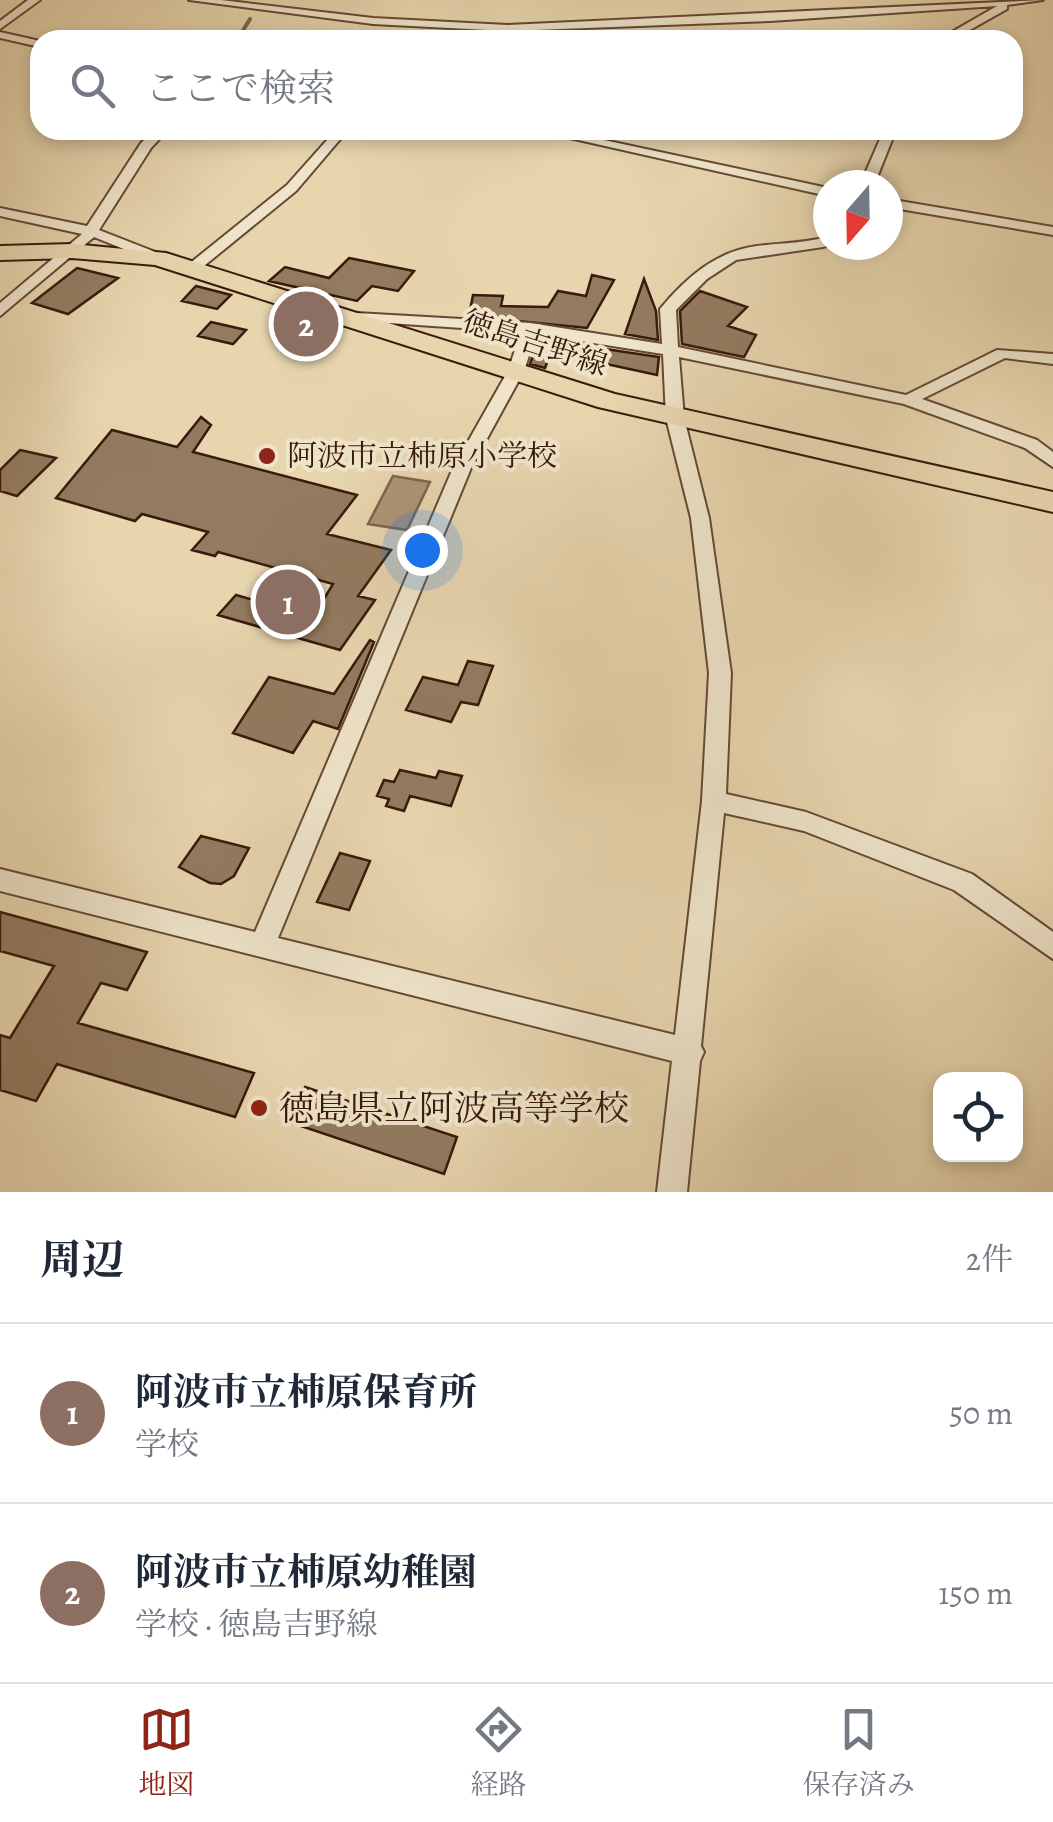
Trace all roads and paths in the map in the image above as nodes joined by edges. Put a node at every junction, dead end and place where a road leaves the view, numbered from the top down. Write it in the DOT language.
graph roads {
  1 [pos="35,0"];
  2 [pos="194,0"];
  3 [pos="1038,0"];
  4 [pos="1014,2"];
  5 [pos="0,26"];
  6 [pos="958,30"];
  7 [pos="0,36"];
  8 [pos="30,42"];
  9 [pos="152,140"];
  10 [pos="335,140"];
  11 [pos="586,140"];
  12 [pos="886,140"];
  13 [pos="873,170"];
  14 [pos="813,189"];
  15 [pos="903,205"];
  16 [pos="0,212"];
  17 [pos="1053,231"];
  18 [pos="81,241"];
  19 [pos="813,246"];
  20 [pos="0,253"];
  21 [pos="194,267"];
  22 [pos="0,311"];
  23 [pos="344,315"];
  24 [pos="530,328"];
  25 [pos="668,350"];
  26 [pos="1053,358"];
  27 [pos="516,371"];
  28 [pos="908,400"];
  29 [pos="675,418"];
  30 [pos="1053,461"];
  31 [pos="1053,502"];
  32 [pos="714,801"];
  33 [pos="0,880"];
  34 [pos="263,944"];
  35 [pos="1053,947"];
  36 [pos="690,1052"];
  37 [pos="672,1192"];
  1 -- 5 [label="street"];
  2 -- 4 [label="street"];
  3 -- 4 [label="street"];
  4 -- 6 [label="street"];
  7 -- 8 [label="street"];
  9 -- 18 [label="street"];
  10 -- 21 [label="street"];
  11 -- 14 [label="street"];
  12 -- 13 [label="street"];
  15 -- 17 [label="street"];
  16 -- 18 [label="street"];
  18 -- 20 [label="main road, 徳島吉野線"];
  18 -- 21 [label="main road, 徳島吉野線"];
  18 -- 22 [label="street"];
  19 -- 25 [label="street"];
  21 -- 23 [label="main road, 徳島吉野線"];
  23 -- 24 [label="street"];
  23 -- 27 [label="main road, 徳島吉野線"];
  24 -- 25 [label="street"];
  24 -- 27 [label="street"];
  25 -- 28 [label="street"];
  25 -- 29 [label="street"];
  26 -- 28 [label="street"];
  27 -- 29 [label="main road, 徳島吉野線"];
  27 -- 34 [label="street"];
  28 -- 30 [label="street"];
  29 -- 31 [label="main road, 徳島吉野線"];
  29 -- 32 [label="street"];
  32 -- 35 [label="street"];
  32 -- 36 [label="street"];
  33 -- 34 [label="street"];
  34 -- 36 [label="street"];
  36 -- 37 [label="street"];
}
